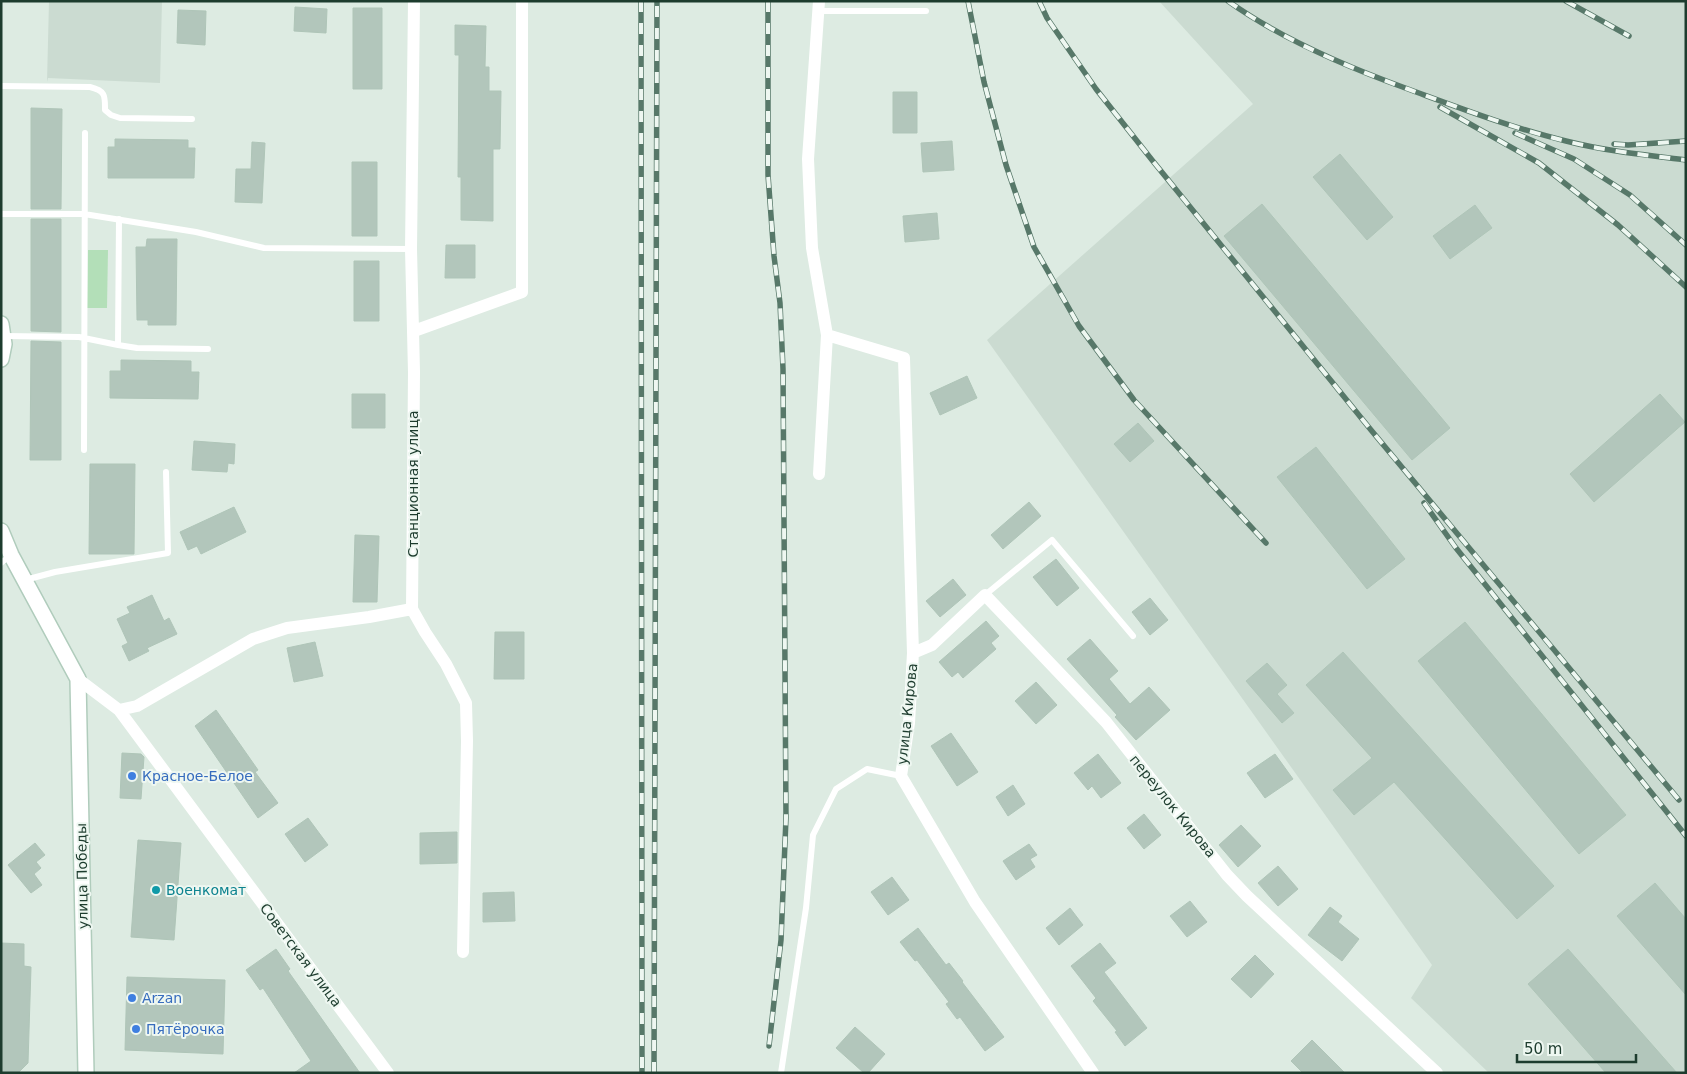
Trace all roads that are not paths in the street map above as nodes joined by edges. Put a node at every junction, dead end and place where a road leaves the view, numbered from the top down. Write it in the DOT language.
graph roads {
  1 [pos="414,1"];
  2 [pos="522,1"];
  3 [pos="818,6"];
  4 [pos="926,11"];
  5 [pos="1,86"];
  6 [pos="192,119"];
  7 [pos="84,133"];
  8 [pos="1,214"];
  9 [pos="84,214"];
  10 [pos="119,219"];
  11 [pos="411,249"];
  12 [pos="3,330"];
  13 [pos="414,331"];
  14 [pos="828,335"];
  15 [pos="84,337"];
  16 [pos="118,345"];
  17 [pos="208,349"];
  18 [pos="1,359"];
  19 [pos="84,450"];
  20 [pos="166,472"];
  21 [pos="819,474"];
  22 [pos="1,531"];
  23 [pos="6,559"];
  24 [pos="25,580"];
  25 [pos="985,595"];
  26 [pos="412,609"];
  27 [pos="1133,636"];
  28 [pos="913,653"];
  29 [pos="78,679"];
  30 [pos="119,710"];
  31 [pos="901,776"];
  32 [pos="463,952"];
  33 [pos="86,1073"];
  34 [pos="388,1073"];
  35 [pos="781,1073"];
  36 [pos="1093,1073"];
  37 [pos="1437,1073"];
  1 -- 11 [label="street, Станционная улица"];
  2 -- 13 [label="street"];
  3 -- 4 [label="lane"];
  3 -- 14 [label="street"];
  5 -- 6 [label="lane"];
  7 -- 9 [label="lane"];
  8 -- 9 [label="lane"];
  9 -- 10 [label="lane"];
  9 -- 15 [label="lane"];
  10 -- 11 [label="lane"];
  10 -- 16 [label="lane"];
  11 -- 13 [label="street, Станционная улица"];
  12 -- 15 [label="lane"];
  12 -- 18 [label="street"];
  13 -- 26 [label="street, Станционная улица"];
  14 -- 21 [label="street"];
  14 -- 28 [label="street, улица Кирова"];
  15 -- 16 [label="lane"];
  15 -- 19 [label="lane"];
  16 -- 17 [label="lane"];
  20 -- 24 [label="lane"];
  22 -- 23 [label="street"];
  23 -- 24 [label="street"];
  24 -- 29 [label="street"];
  25 -- 27 [label="lane"];
  25 -- 28 [label="street"];
  25 -- 37 [label="street, переулок Кирова"];
  26 -- 30 [label="street"];
  26 -- 32 [label="street, Станционная улица"];
  28 -- 31 [label="street, улица Кирова"];
  29 -- 30 [label="street, Советская улица"];
  29 -- 33 [label="street, улица Победы"];
  30 -- 34 [label="street, Советская улица"];
  31 -- 35 [label="lane"];
  31 -- 36 [label="street, улица Кирова"];
}
